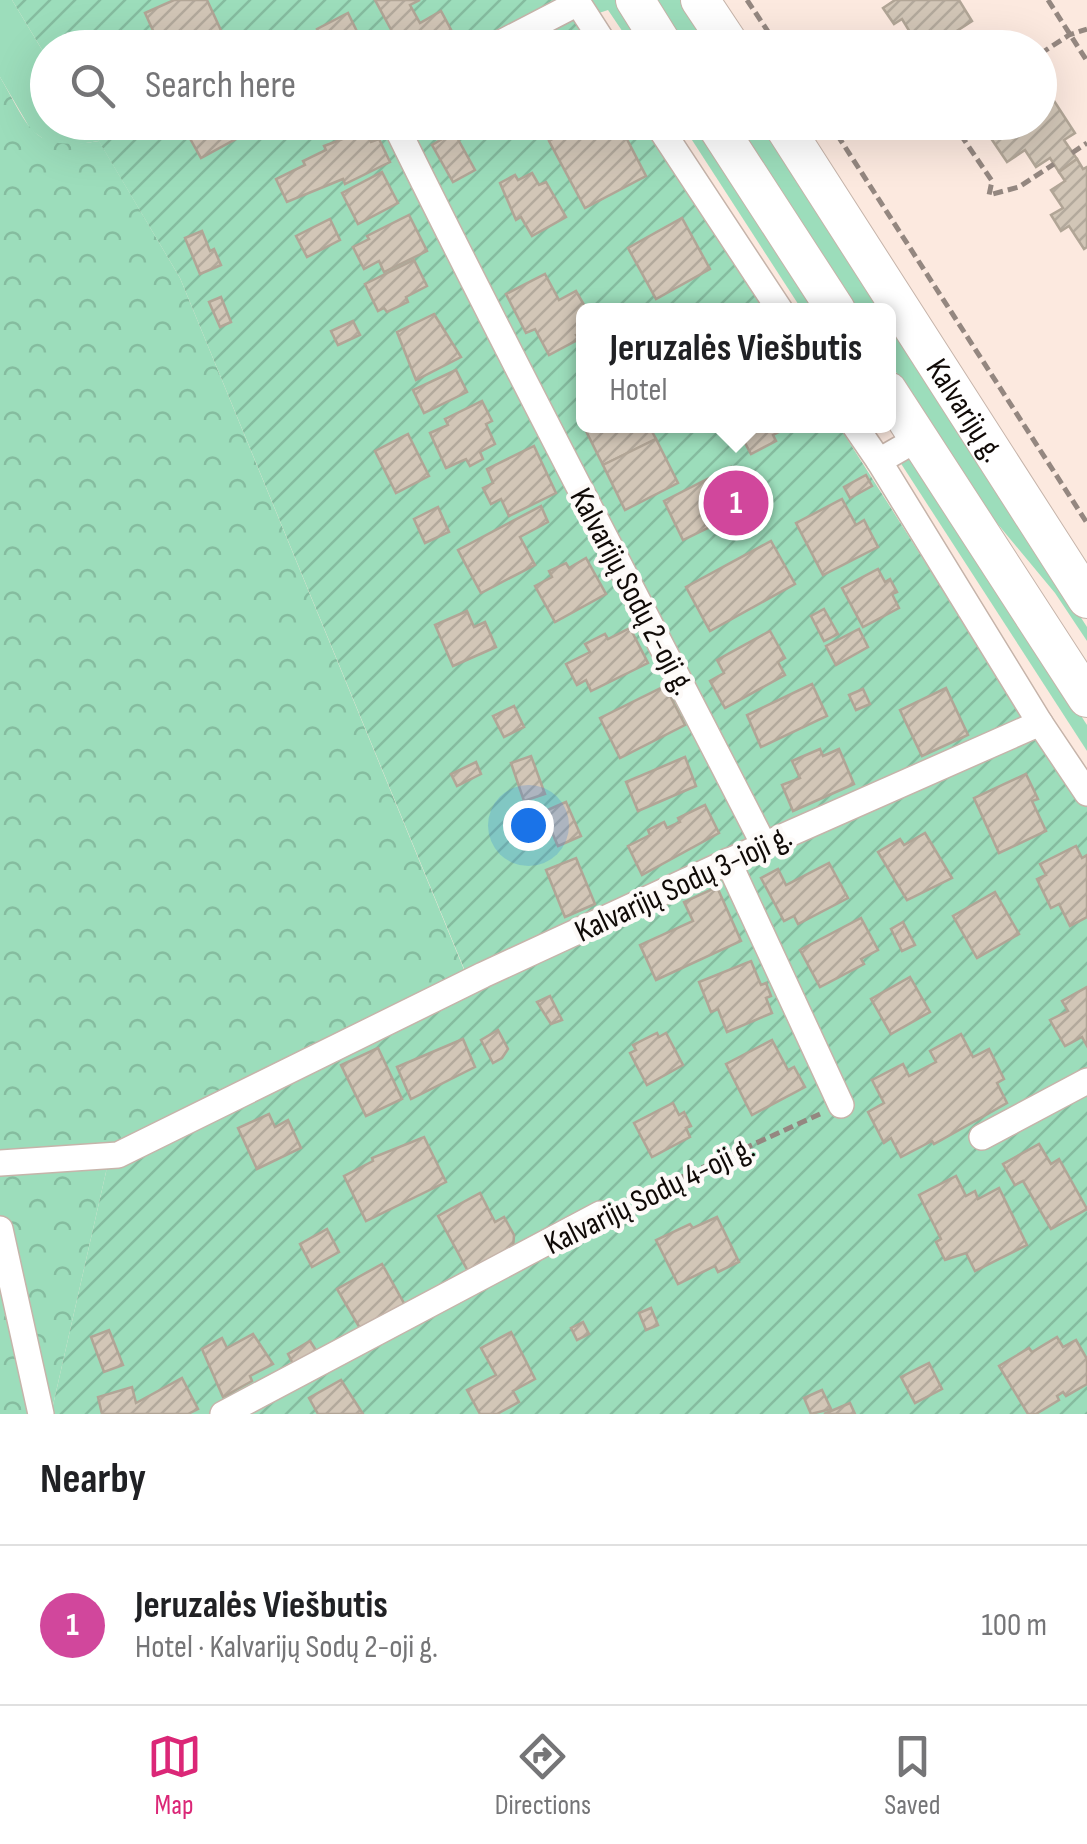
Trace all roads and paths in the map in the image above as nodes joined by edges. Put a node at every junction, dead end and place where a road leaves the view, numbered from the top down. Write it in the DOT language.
graph roads {
  1 [pos="634,0"];
  2 [pos="700,0"];
  3 [pos="747,0"];
  4 [pos="1048,0"];
  5 [pos="576,2"];
  6 [pos="1087,29"];
  7 [pos="524,30"];
  8 [pos="595,30"];
  9 [pos="654,30"];
  10 [pos="720,30"];
  11 [pos="767,30"];
  12 [pos="1070,35"];
  13 [pos="1057,43"];
  14 [pos="1087,62"];
  15 [pos="403,140"];
  16 [pos="668,140"];
  17 [pos="726,140"];
  18 [pos="793,140"];
  19 [pos="840,140"];
  20 [pos="964,140"];
  21 [pos="1087,143"];
  22 [pos="1072,153"];
  23 [pos="1054,164"];
  24 [pos="775,303"];
  25 [pos="831,303"];
  26 [pos="896,403"];
  27 [pos="860,433"];
  28 [pos="919,438"];
  29 [pos="878,461"];
  30 [pos="1087,523"];
  31 [pos="1087,599"];
  32 [pos="1087,698"];
  33 [pos="1040,723"];
  34 [pos="1087,793"];
  35 [pos="764,845"];
  36 [pos="728,862"];
  37 [pos="1087,1081"];
  38 [pos="840,1105"];
  39 [pos="982,1137"];
  40 [pos="0,1163"];
  41 [pos="600,1214"];
  42 [pos="0,1229"];
  43 [pos="41,1414"];
  44 [pos="223,1414"];
  1 -- 9 [label="main road"];
  2 -- 10 [label="main road"];
  3 -- 11 [label="path"];
  4 -- 12 [label="path"];
  5 -- 7 [label="street"];
  5 -- 8 [label="street"];
  6 -- 12 [label="path"];
  12 -- 13 [label="path"];
  12 -- 14 [label="path"];
  15 -- 35 [label="street, Kalvarijų Sodų 2-oji g."];
  16 -- 24 [label="street"];
  17 -- 25 [label="main road"];
  18 -- 31 [label="main road, Kalvarijų g."];
  19 -- 30 [label="path"];
  20 -- 23 [label="path"];
  21 -- 22 [label="path"];
  26 -- 28 [label="main road, Kalvarijų g."];
  27 -- 29 [label="street"];
  28 -- 29 [label="street"];
  28 -- 32 [label="main road, Kalvarijų g."];
  29 -- 33 [label="street"];
  33 -- 34 [label="street"];
  33 -- 35 [label="street, Kalvarijų Sodų 3-ioji g."];
  35 -- 36 [label="street, Kalvarijų Sodų 3-ioji g."];
  36 -- 38 [label="street"];
  36 -- 40 [label="street, Kalvarijų Sodų 3-ioji g."];
  37 -- 39 [label="street"];
  38 -- 41 [label="path, Kalvarijų Sodų 4-oji g."];
  41 -- 44 [label="street, Kalvarijų Sodų 4-oji g."];
  42 -- 43 [label="street"];
}
